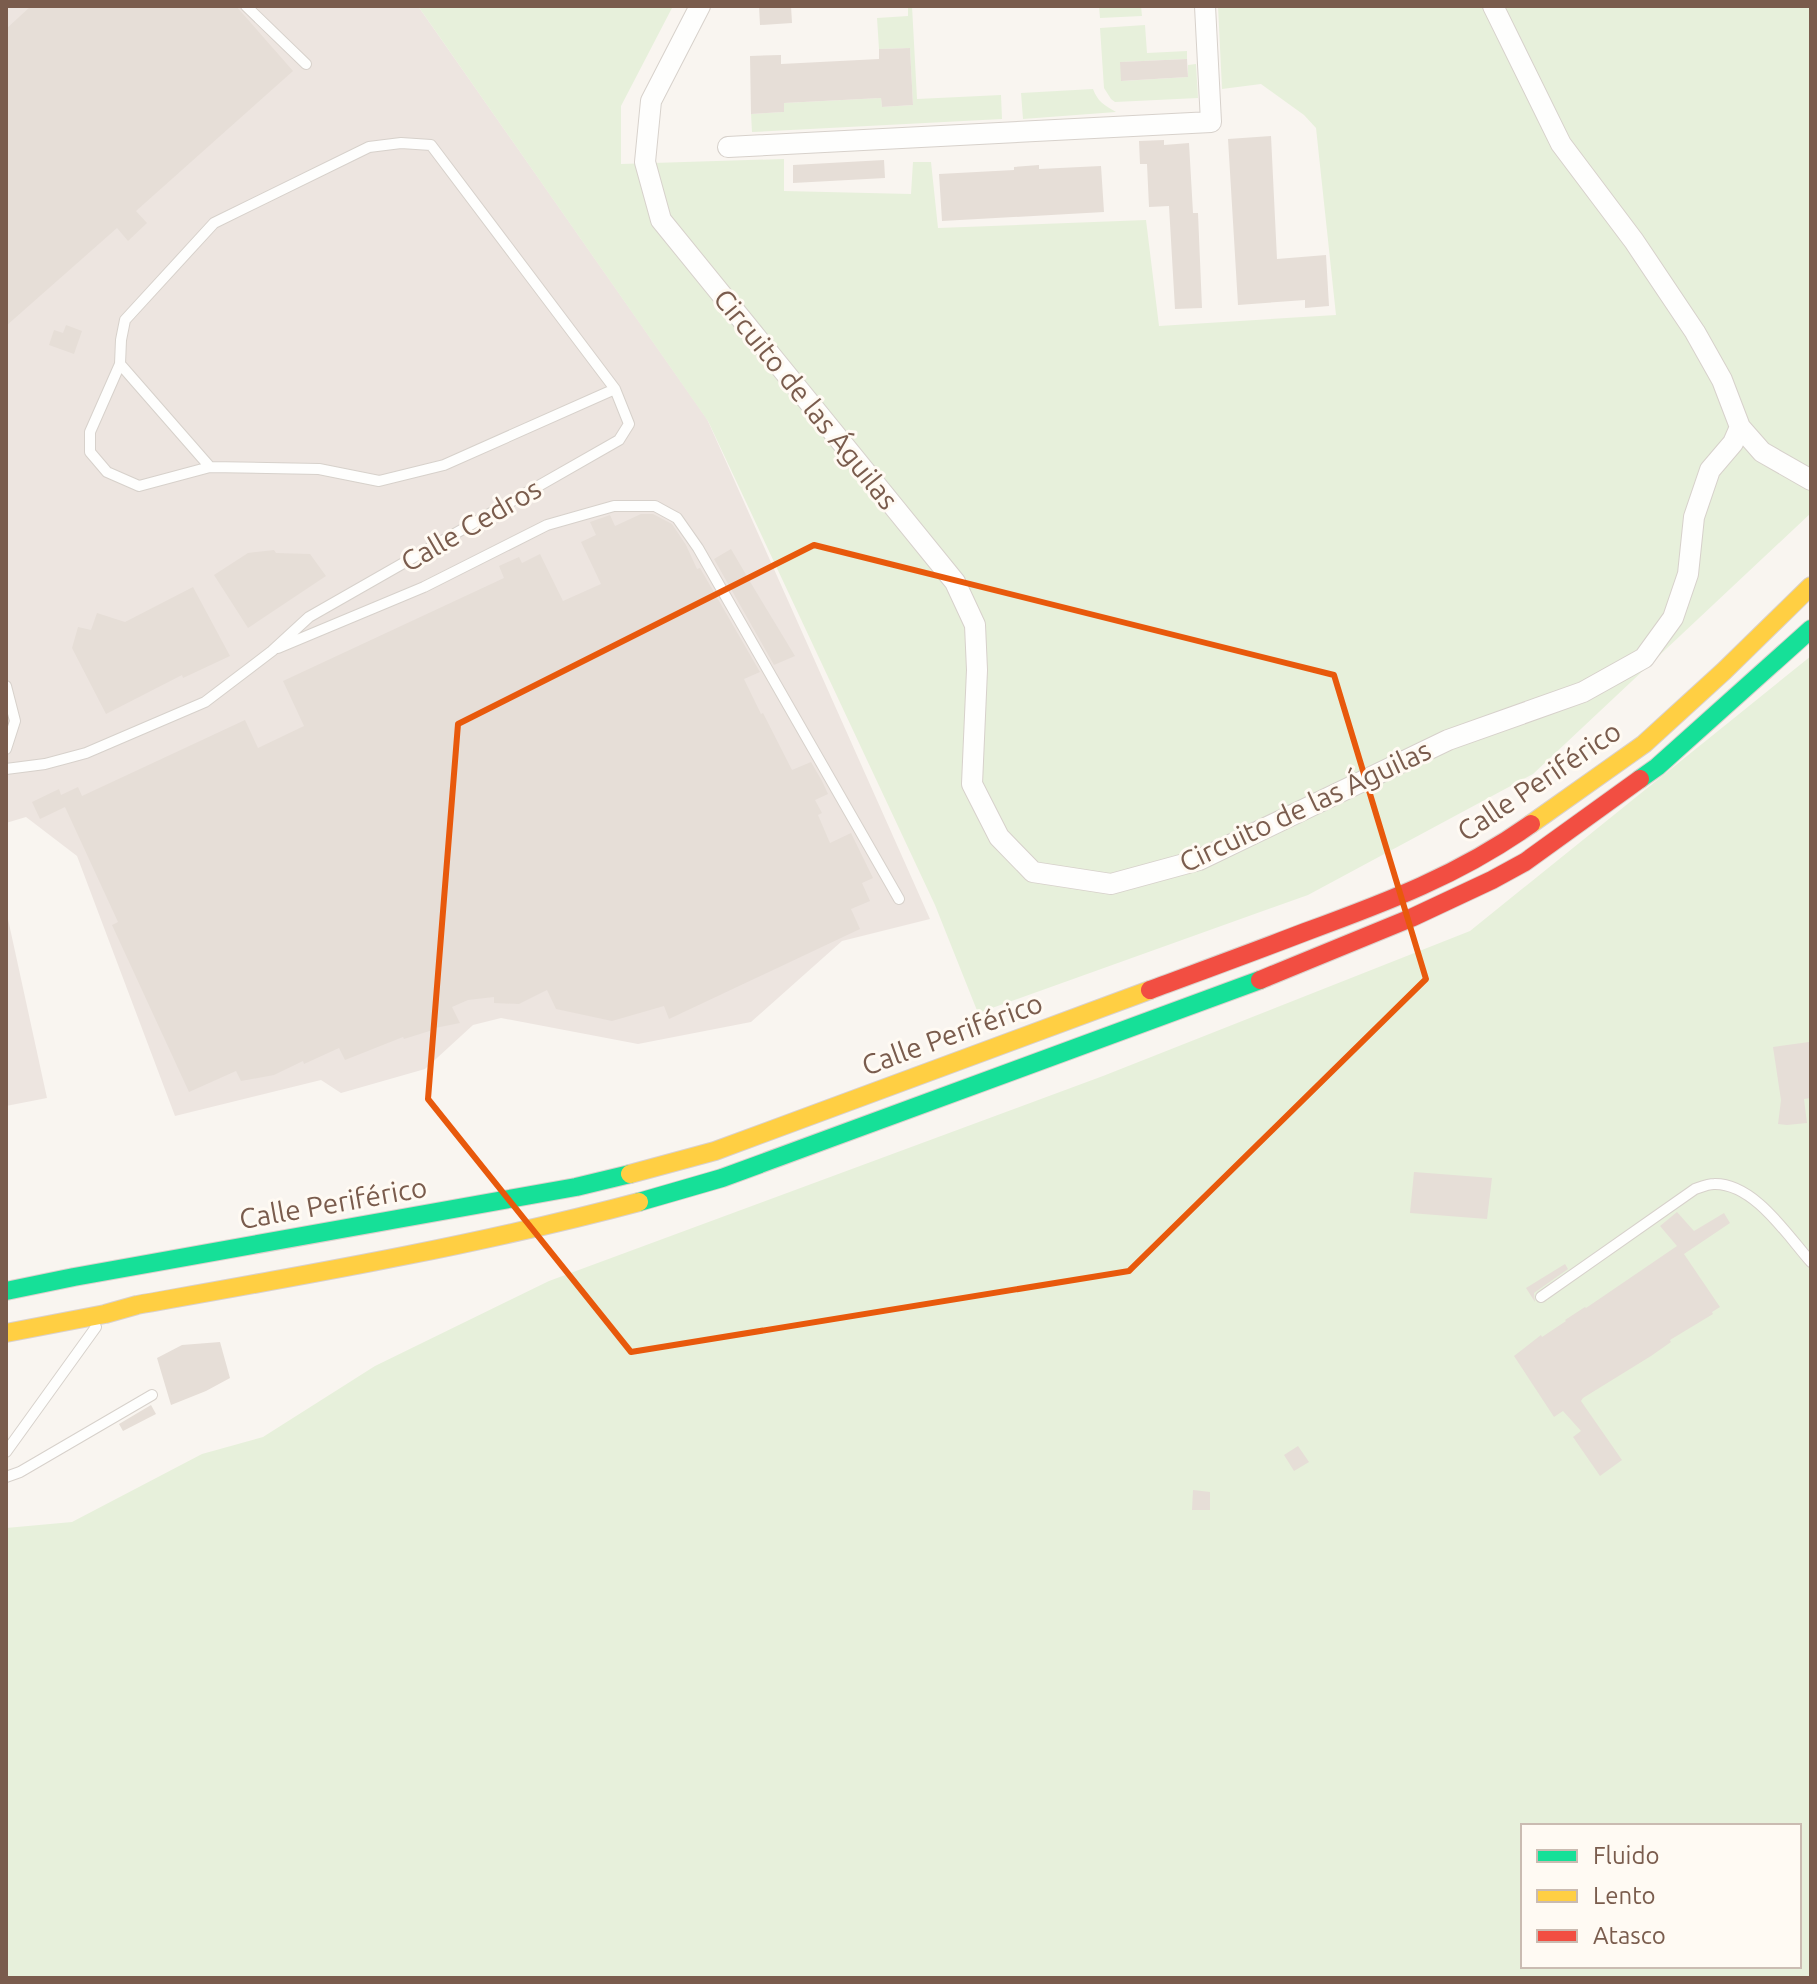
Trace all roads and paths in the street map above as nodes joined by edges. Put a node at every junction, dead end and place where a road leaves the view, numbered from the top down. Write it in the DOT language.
graph roads {
  1 [pos="246,6"];
  2 [pos="700,6"];
  3 [pos="1205,6"];
  4 [pos="1493,6"];
  5 [pos="306,64"];
  6 [pos="728,147"];
  7 [pos="120,364"];
  8 [pos="615,389"];
  9 [pos="1740,427"];
  10 [pos="210,467"];
  11 [pos="1811,480"];
  12 [pos="1811,586"];
  13 [pos="1811,629"];
  14 [pos="272,651"];
  15 [pos="6,686"];
  16 [pos="6,749"];
  17 [pos="6,769"];
  18 [pos="899,899"];
  19 [pos="1811,1262"];
  20 [pos="25,1269"];
  21 [pos="74,1277"];
  22 [pos="6,1291"];
  23 [pos="1541,1297"];
  24 [pos="105,1314"];
  25 [pos="6,1333"];
  26 [pos="152,1395"];
  27 [pos="6,1452"];
  28 [pos="6,1477"];
  1 -- 5 [label="lane"];
  2 -- 9 [label="street, Circuito de las Águilas"];
  3 -- 6 [label="street"];
  4 -- 9 [label="street"];
  7 -- 8 [label="lane, Calle Cedros"];
  7 -- 10 [label="lane"];
  7 -- 10 [label="lane"];
  8 -- 10 [label="lane"];
  8 -- 14 [label="lane, Calle Cedros"];
  9 -- 11 [label="street"];
  12 -- 21 [label="highway, Calle Periférico"];
  13 -- 24 [label="highway, Calle Periférico"];
  14 -- 17 [label="lane, Calle Cedros"];
  14 -- 18 [label="lane"];
  15 -- 16 [label="lane"];
  19 -- 23 [label="lane"];
  20 -- 21 [label="highway"];
  21 -- 22 [label="highway, Calle Periférico"];
  24 -- 25 [label="highway, Calle Periférico"];
  24 -- 27 [label="lane"];
  26 -- 28 [label="lane"];
}
